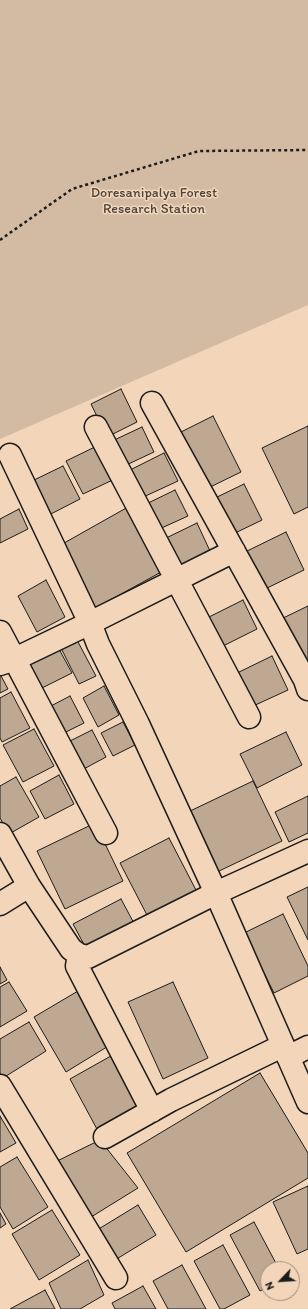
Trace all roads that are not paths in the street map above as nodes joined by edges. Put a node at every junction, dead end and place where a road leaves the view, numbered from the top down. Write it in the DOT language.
graph roads {
  1 [pos="152,403"];
  2 [pos="96,427"];
  3 [pos="10,455"];
  4 [pos="234,551"];
  5 [pos="177,580"];
  6 [pos="90,623"];
  7 [pos="0,632"];
  8 [pos="8,662"];
  9 [pos="308,689"];
  10 [pos="248,717"];
  11 [pos="106,833"];
  12 [pos="0,834"];
  13 [pos="308,852"];
  14 [pos="29,886"];
  15 [pos="216,893"];
  16 [pos="0,904"];
  17 [pos="79,955"];
  18 [pos="308,1047"];
  19 [pos="285,1051"];
  20 [pos="0,1086"];
  21 [pos="308,1102"];
  22 [pos="152,1111"];
  23 [pos="105,1137"];
  24 [pos="116,1278"];
  1 -- 4 [label="street"];
  2 -- 5 [label="street"];
  3 -- 6 [label="street"];
  4 -- 5 [label="street"];
  4 -- 9 [label="street"];
  5 -- 6 [label="street"];
  5 -- 10 [label="street"];
  6 -- 8 [label="street"];
  6 -- 15 [label="street"];
  7 -- 8 [label="street"];
  8 -- 11 [label="street"];
  12 -- 14 [label="street"];
  13 -- 15 [label="street"];
  14 -- 16 [label="street"];
  14 -- 17 [label="street"];
  15 -- 17 [label="street"];
  15 -- 19 [label="street"];
  17 -- 22 [label="street"];
  18 -- 19 [label="street"];
  19 -- 21 [label="street"];
  19 -- 22 [label="street"];
  20 -- 24 [label="street"];
  22 -- 23 [label="street"];
}
